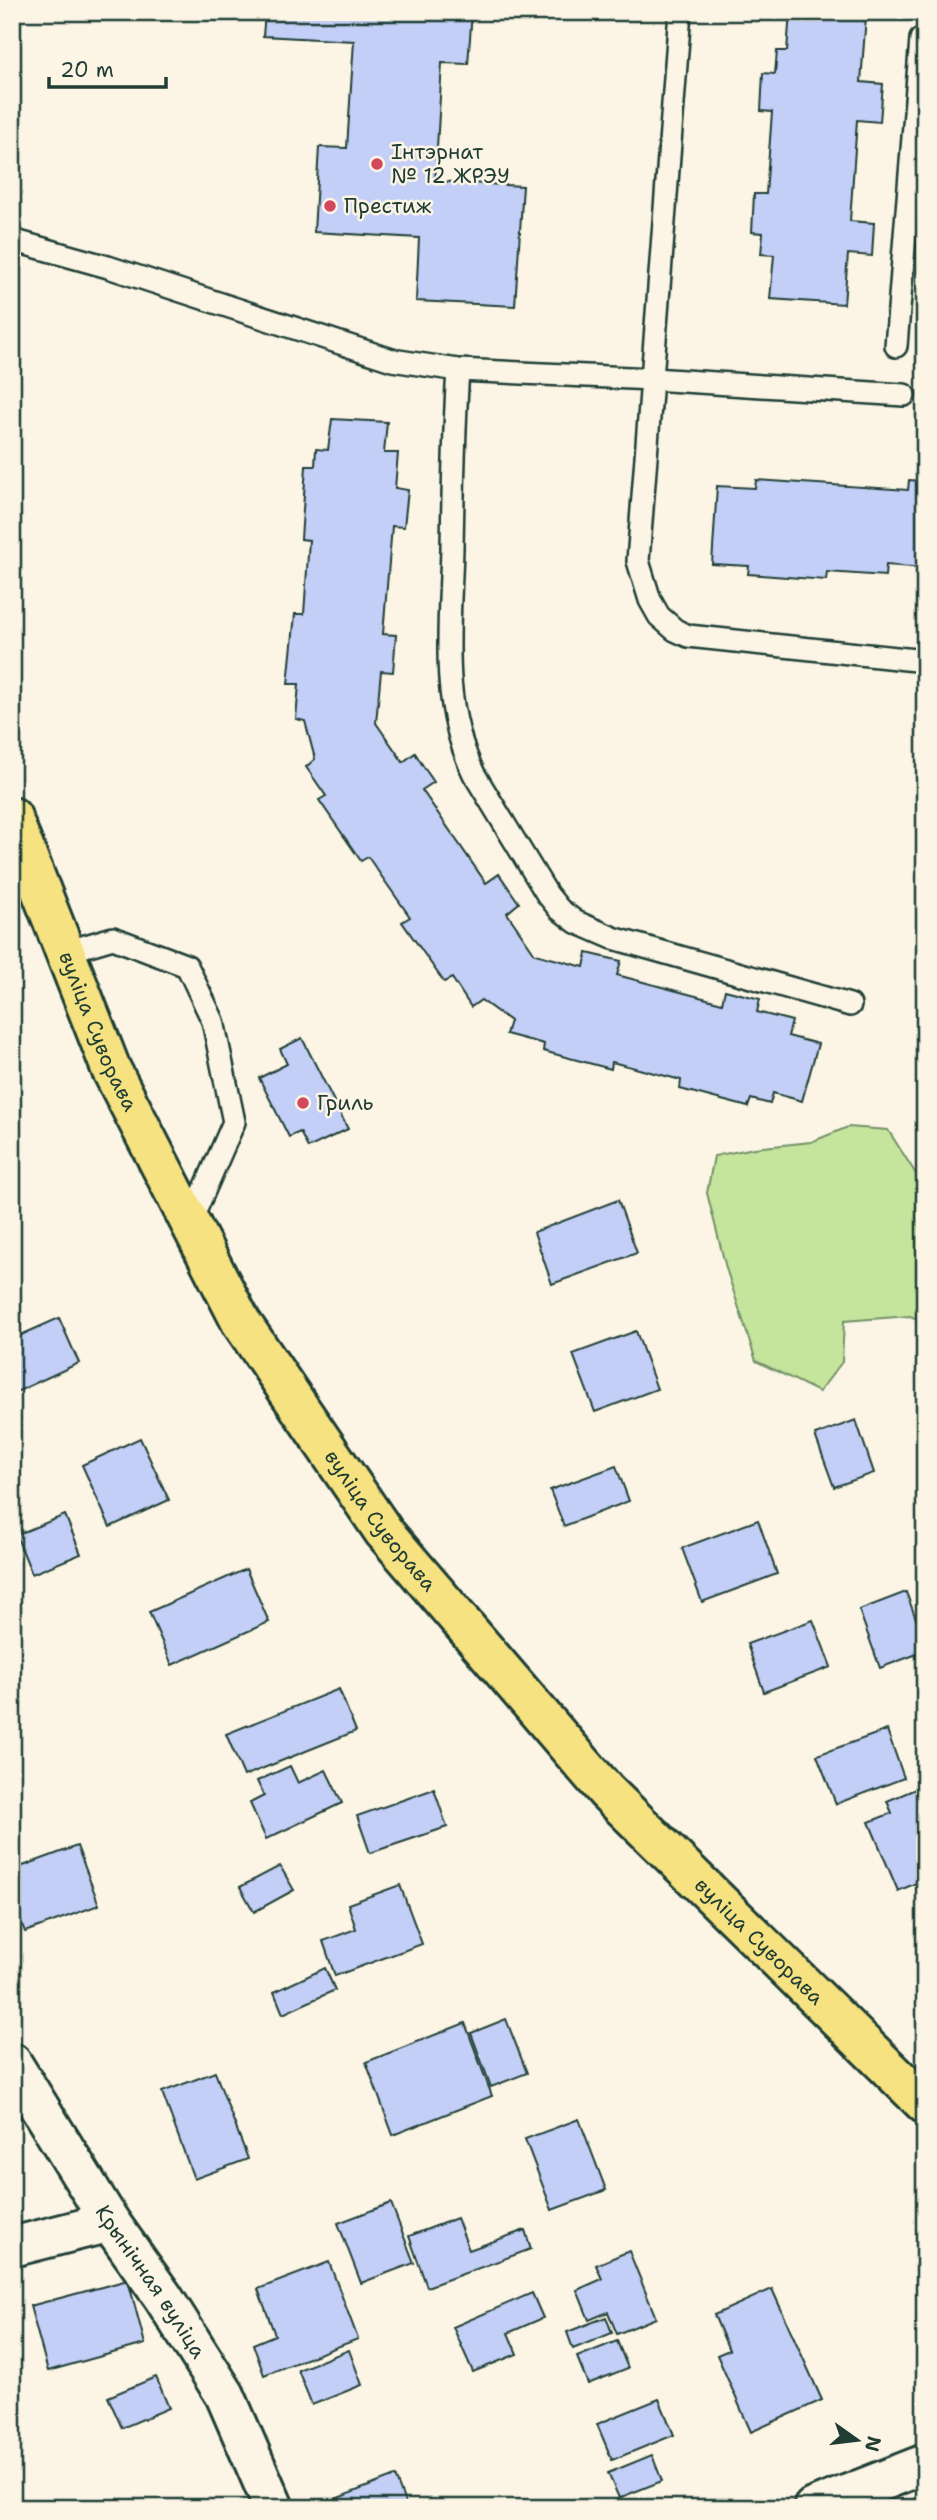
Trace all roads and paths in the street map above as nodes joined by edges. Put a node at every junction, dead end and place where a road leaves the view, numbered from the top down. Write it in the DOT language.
graph roads {
  1 [pos="680,12"];
  2 [pos="925,39"];
  3 [pos="12,240"];
  4 [pos="896,346"];
  5 [pos="458,370"];
  6 [pos="652,379"];
  7 [pos="904,395"];
  8 [pos="925,661"];
  9 [pos="12,817"];
  10 [pos="65,952"];
  11 [pos="850,1005"];
  12 [pos="190,1223"];
  13 [pos="12,2063"];
  14 [pos="925,2105"];
  15 [pos="110,2222"];
  16 [pos="12,2247"];
  17 [pos="925,2464"];
  18 [pos="274,2508"];
  19 [pos="813,2508"];
  1 -- 6 [label="lane"];
  2 -- 4 [label="lane"];
  3 -- 5 [label="lane"];
  5 -- 6 [label="lane"];
  5 -- 11 [label="lane"];
  6 -- 7 [label="lane"];
  6 -- 8 [label="lane"];
  9 -- 10 [label="main road, вуліца Суворава"];
  10 -- 12 [label="main road, вуліца Суворава"];
  10 -- 12 [label="lane"];
  12 -- 14 [label="main road, вуліца Суворава"];
  13 -- 15 [label="street, Крынічная вуліца"];
  15 -- 16 [label="street"];
  15 -- 18 [label="street, Крынічная вуліца"];
  17 -- 19 [label="street"];
}
